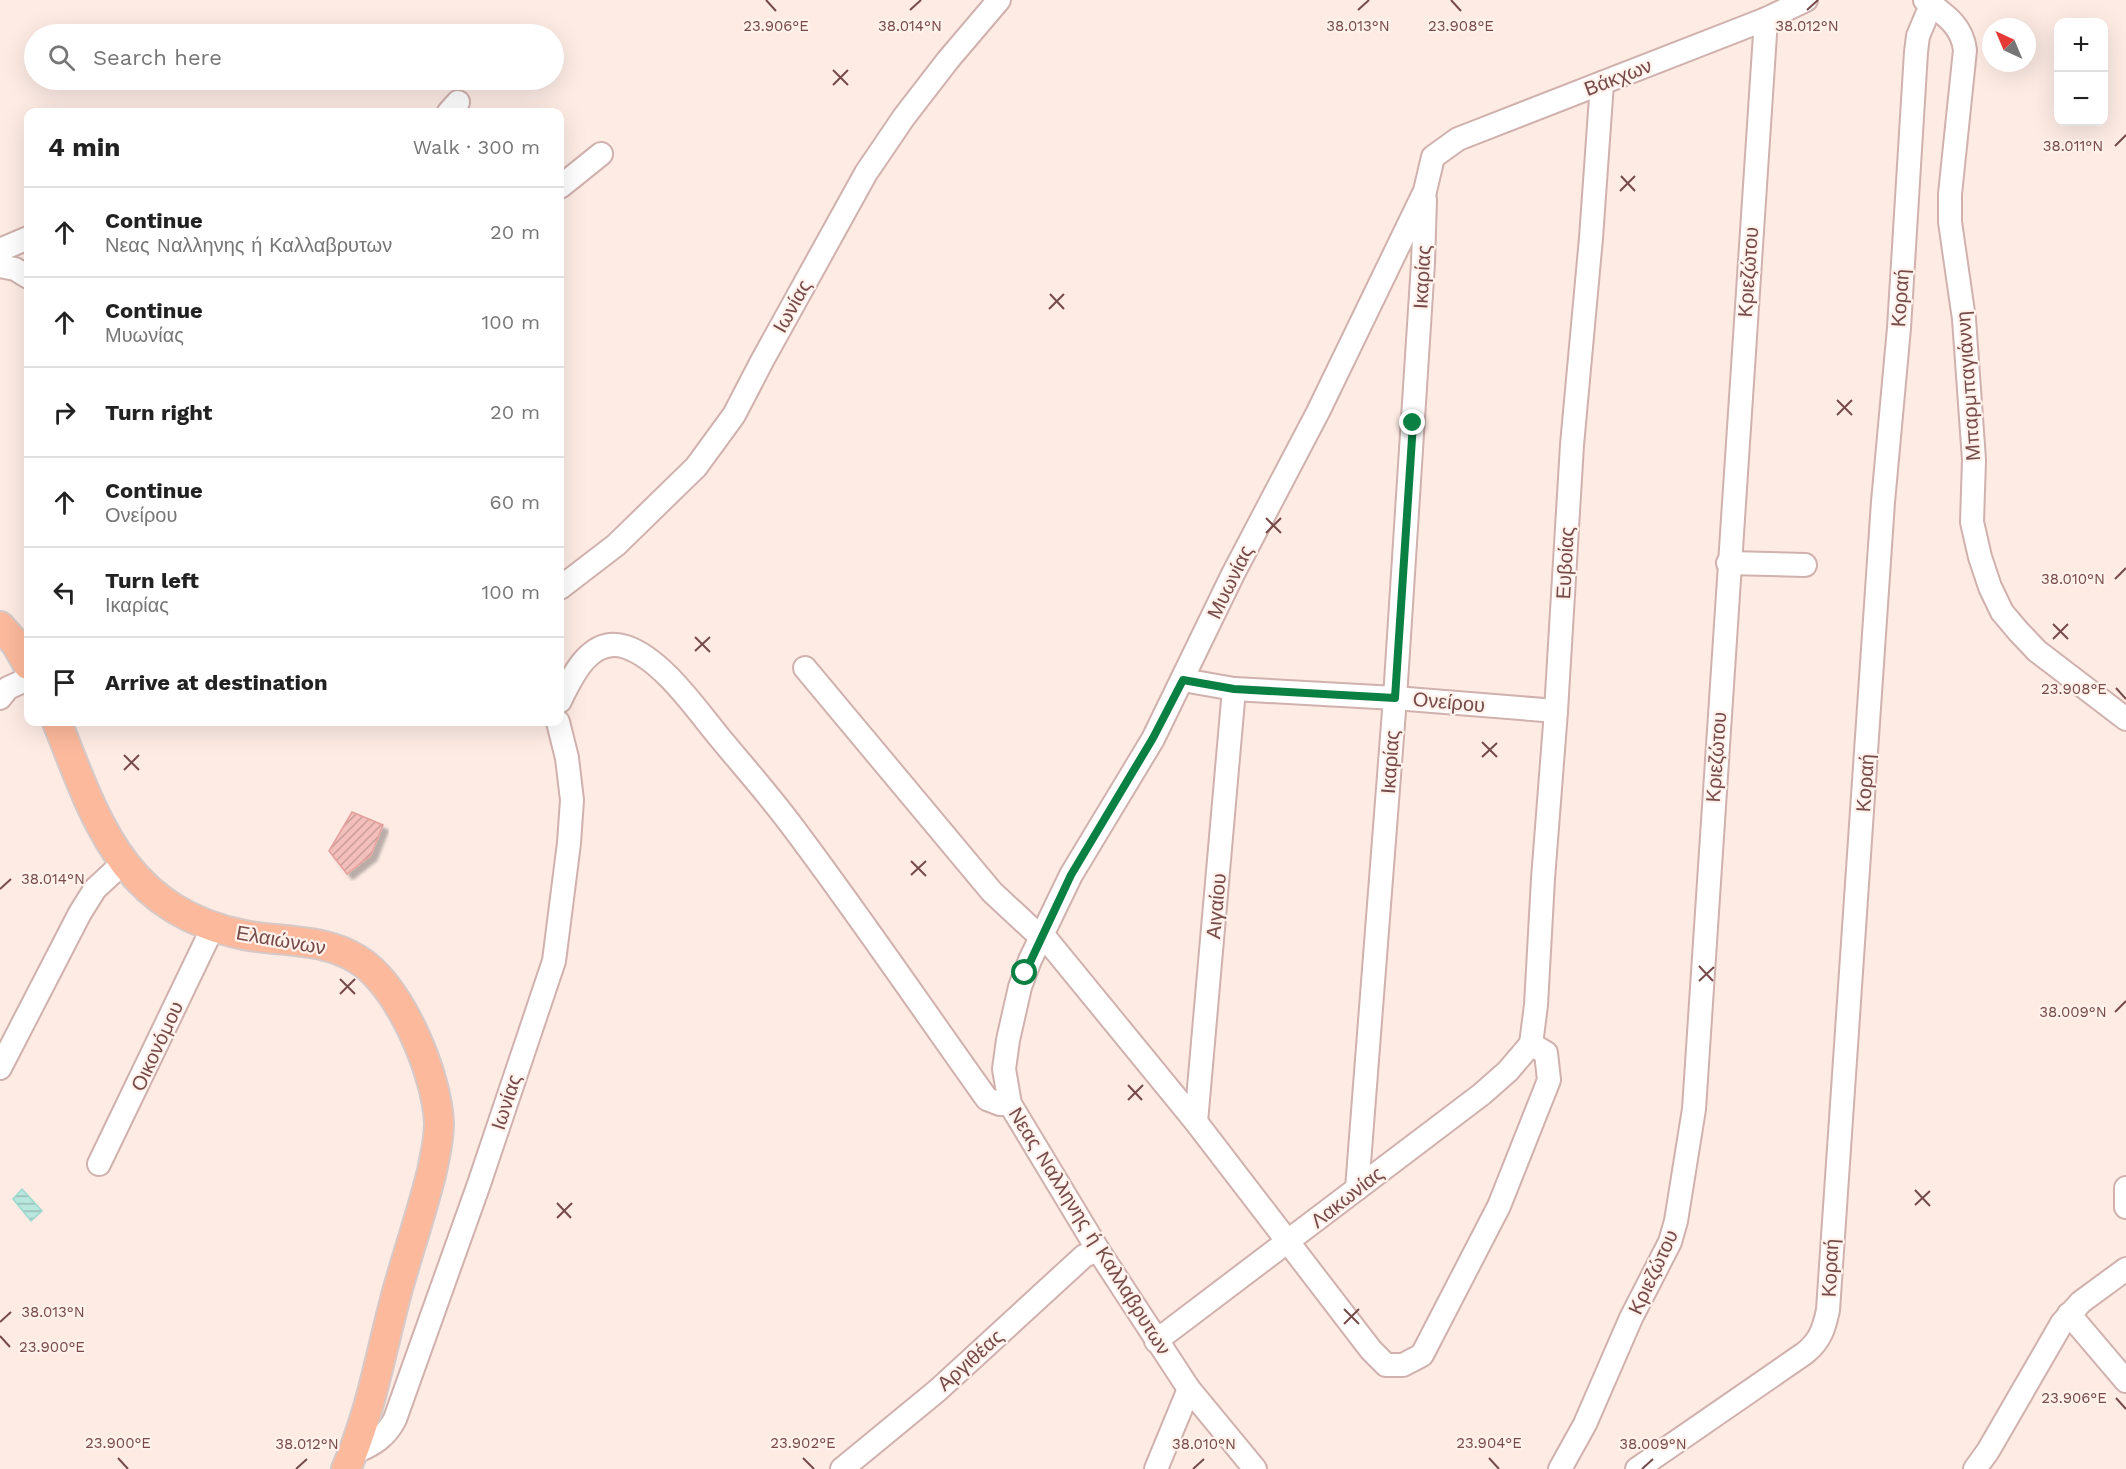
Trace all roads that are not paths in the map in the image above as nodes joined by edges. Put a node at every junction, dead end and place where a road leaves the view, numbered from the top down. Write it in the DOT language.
graph roads {
  1 [pos="999,0"];
  2 [pos="1806,0"];
  3 [pos="1928,2"];
  4 [pos="1766,19"];
  5 [pos="1602,83"];
  6 [pos="601,154"];
  7 [pos="1432,157"];
  8 [pos="564,184"];
  9 [pos="1425,191"];
  10 [pos="24,240"];
  11 [pos="0,250"];
  12 [pos="0,266"];
  13 [pos="24,275"];
  14 [pos="1728,563"];
  15 [pos="1804,565"];
  16 [pos="564,585"];
  17 [pos="0,626"];
  18 [pos="24,659"];
  19 [pos="806,668"];
  20 [pos="1183,680"];
  21 [pos="24,681"];
  22 [pos="1234,689"];
  23 [pos="564,692"];
  24 [pos="0,698"];
  25 [pos="1395,698"];
  26 [pos="1556,711"];
  27 [pos="2126,719"];
  28 [pos="59,726"];
  29 [pos="559,726"];
  30 [pos="123,863"];
  31 [pos="213,927"];
  32 [pos="1043,935"];
  33 [pos="1531,1044"];
  34 [pos="0,1068"];
  35 [pos="1010,1104"];
  36 [pos="1196,1122"];
  37 [pos="99,1164"];
  38 [pos="2126,1188"];
  39 [pos="1357,1189"];
  40 [pos="2126,1207"];
  41 [pos="1289,1242"];
  42 [pos="1098,1250"];
  43 [pos="2126,1269"];
  44 [pos="2069,1314"];
  45 [pos="1156,1341"];
  46 [pos="2126,1381"];
  47 [pos="1189,1389"];
  48 [pos="350,1460"];
  49 [pos="842,1469"];
  50 [pos="1156,1469"];
  51 [pos="1255,1469"];
  52 [pos="1560,1469"];
  53 [pos="1637,1469"];
  54 [pos="1975,1469"];
  1 -- 16 [label="street, Ιωνίας"];
  2 -- 4 [label="street, Βάκχων"];
  3 -- 27 [label="street, Μπαρμπαγιάννη"];
  3 -- 53 [label="street, Κοραή"];
  4 -- 5 [label="street, Βάκχων"];
  4 -- 14 [label="street, Κριεζώτου"];
  5 -- 7 [label="street, Βάκχων"];
  5 -- 26 [label="street, Ευβοίας"];
  6 -- 8 [label="street"];
  7 -- 9 [label="street, Μυωνίας"];
  9 -- 20 [label="street, Μυωνίας"];
  9 -- 25 [label="street, Ικαρίας"];
  10 -- 11 [label="street"];
  12 -- 13 [label="street"];
  14 -- 15 [label="street"];
  14 -- 52 [label="street, Κριεζώτου"];
  17 -- 18 [label="main road"];
  19 -- 32 [label="street"];
  20 -- 22 [label="street, Ονείρου"];
  20 -- 32 [label="street, Μυωνίας"];
  21 -- 24 [label="street"];
  22 -- 25 [label="street, Ονείρου"];
  22 -- 36 [label="street, Αιγαίου"];
  23 -- 35 [label="street"];
  25 -- 26 [label="street, Ονείρου"];
  25 -- 39 [label="street, Ικαρίας"];
  26 -- 33 [label="street, Ευβοίας"];
  28 -- 30 [label="main road, Ελαιώνων"];
  29 -- 48 [label="street, Ιωνίας"];
  30 -- 31 [label="main road, Ελαιώνων"];
  30 -- 34 [label="street"];
  31 -- 37 [label="street, Οικονόμου"];
  31 -- 48 [label="main road, Ελαιώνων"];
  32 -- 35 [label="street, Νεας Nαλληνης ή Καλλαβρυτων"];
  32 -- 36 [label="street"];
  33 -- 39 [label="street, Λακωνίας"];
  33 -- 41 [label="street"];
  35 -- 42 [label="street, Νεας Nαλληνης ή Καλλαβρυτων"];
  36 -- 41 [label="street"];
  38 -- 40 [label="street"];
  39 -- 41 [label="street, Λακωνίας"];
  41 -- 45 [label="street, Λακωνίας"];
  42 -- 45 [label="street, Νεας Nαλληνης ή Καλλαβρυτων"];
  42 -- 49 [label="street, Αργιθέας"];
  43 -- 44 [label="street"];
  44 -- 46 [label="street"];
  44 -- 54 [label="street"];
  45 -- 47 [label="street, Νεας Nαλληνης ή Καλλαβρυτων"];
  47 -- 50 [label="street"];
  47 -- 51 [label="street, Νεας Nαλληνης ή Καλλαβρυτων"];
}
